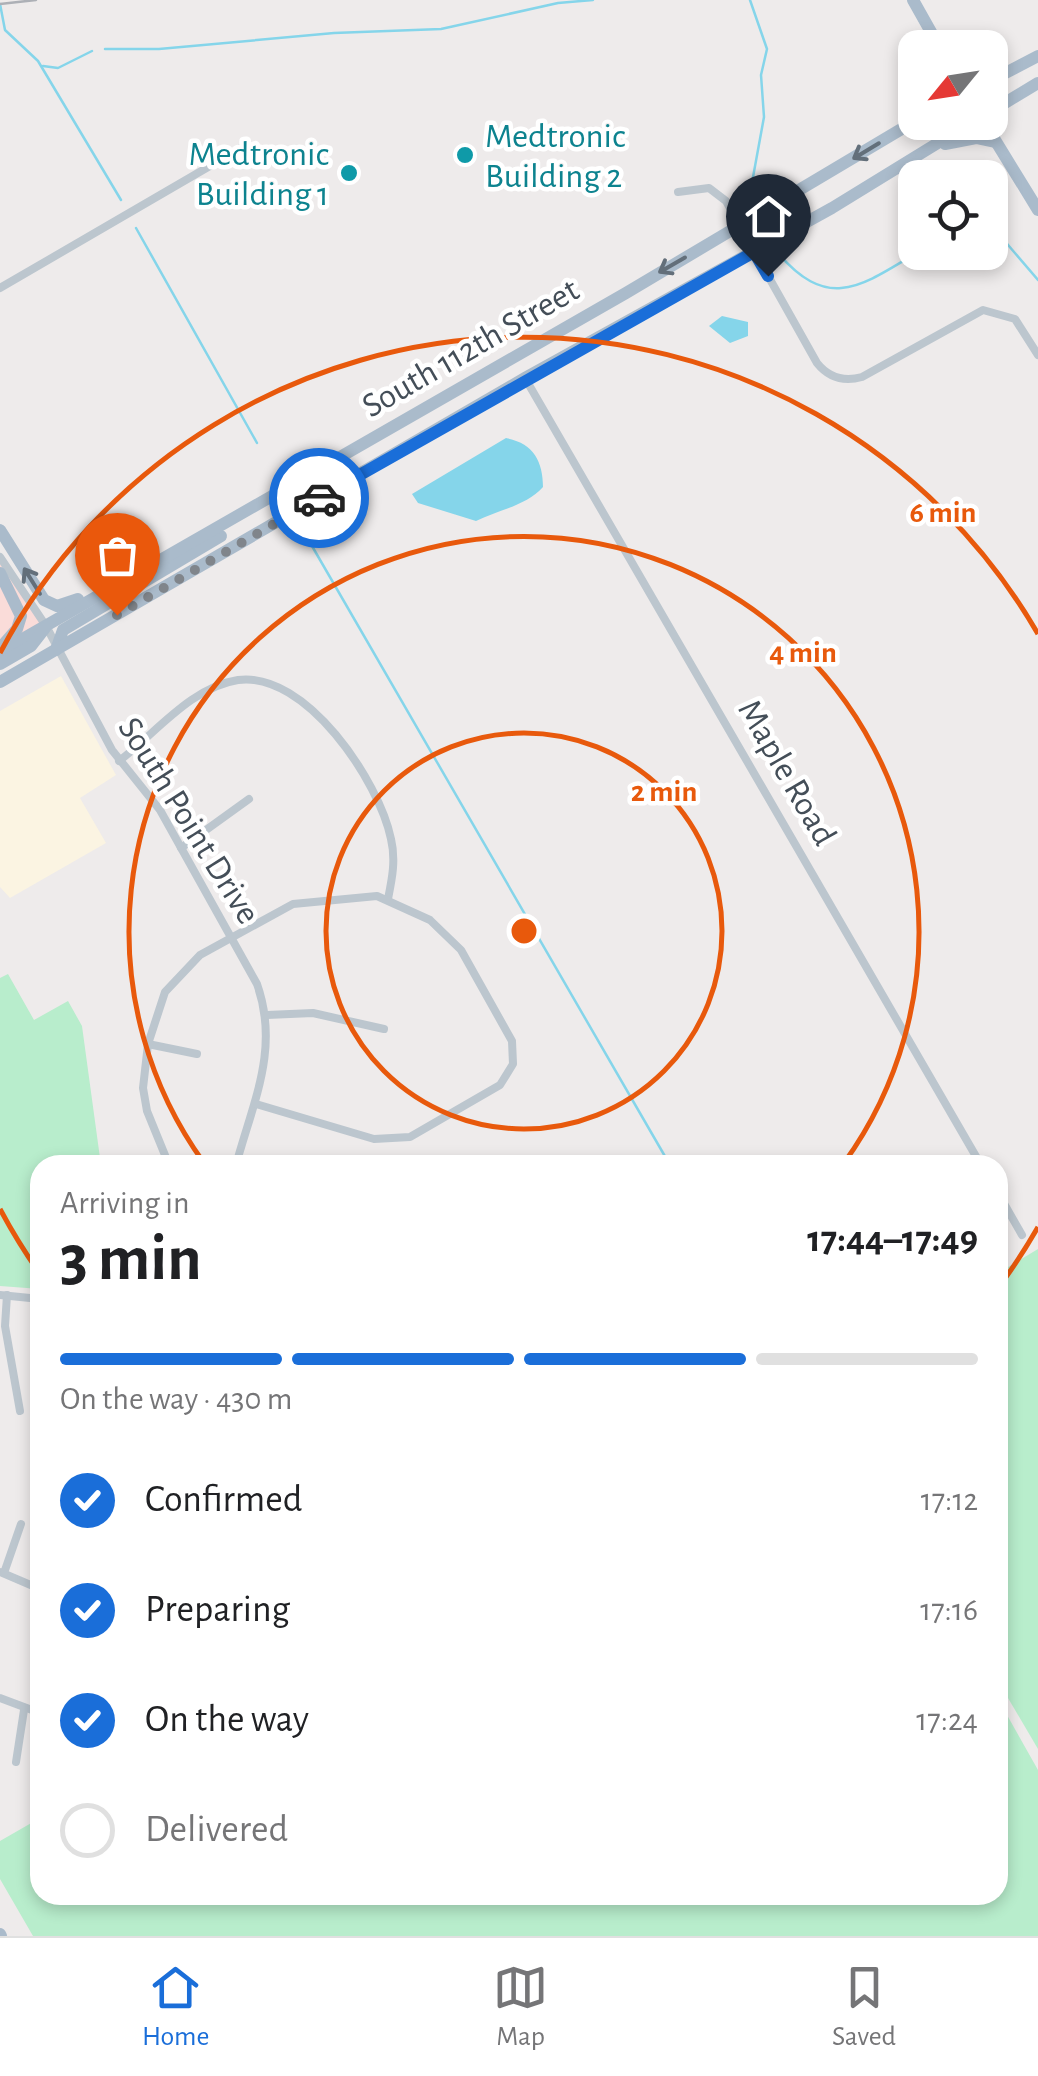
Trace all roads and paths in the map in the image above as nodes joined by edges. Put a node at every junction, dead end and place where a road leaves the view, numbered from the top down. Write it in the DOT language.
graph roads {
  1 [pos="912,0"];
  2 [pos="930,30"];
  3 [pos="1038,56"];
  4 [pos="1008,72"];
  5 [pos="1038,83"];
  6 [pos="1008,101"];
  7 [pos="898,131"];
  8 [pos="943,140"];
  9 [pos="995,142"];
  10 [pos="246,145"];
  11 [pos="932,147"];
  12 [pos="678,192"];
  13 [pos="1038,210"];
  14 [pos="741,224"];
  15 [pos="754,252"];
  16 [pos="0,288"];
  17 [pos="1038,355"];
  18 [pos="513,357"];
  19 [pos="525,378"];
  20 [pos="266,502"];
  21 [pos="0,530"];
  22 [pos="0,556"];
  23 [pos="0,573"];
  24 [pos="46,626"];
  25 [pos="0,650"];
  26 [pos="56,650"];
  27 [pos="0,664"];
  28 [pos="0,682"];
  29 [pos="119,761"];
  30 [pos="249,800"];
  31 [pos="181,848"];
  32 [pos="388,900"];
  33 [pos="231,936"];
  34 [pos="266,1014"];
  35 [pos="384,1029"];
  36 [pos="148,1044"];
  37 [pos="197,1054"];
  38 [pos="256,1104"];
  39 [pos="165,1155"];
  40 [pos="239,1155"];
  41 [pos="975,1155"];
  42 [pos="1008,1211"];
  43 [pos="1022,1236"];
  44 [pos="4,1295"];
  45 [pos="30,1298"];
  46 [pos="20,1411"];
  47 [pos="21,1524"];
  48 [pos="2,1572"];
  49 [pos="30,1585"];
  50 [pos="0,1698"];
  51 [pos="24,1710"];
  52 [pos="30,1711"];
  53 [pos="16,1762"];
  1 -- 2 [label="main road"];
  3 -- 4 [label="main road"];
  5 -- 6 [label="main road"];
  7 -- 14 [label="main road, South 112th Street, one-way"];
  8 -- 11 [label="main road, South 112th Street"];
  9 -- 11 [label="main road"];
  9 -- 13 [label="main road"];
  10 -- 16 [label="street"];
  11 -- 15 [label="main road, South 112th Street"];
  12 -- 14 [label="street"];
  14 -- 15 [label="street"];
  14 -- 18 [label="main road, South 112th Street, one-way"];
  15 -- 17 [label="street"];
  15 -- 19 [label="main road, South 112th Street"];
  18 -- 19 [label="main road, Maple Road"];
  18 -- 20 [label="main road, South 112th Street"];
  19 -- 26 [label="main road, South 112th Street"];
  19 -- 41 [label="street, Maple Road"];
  20 -- 21 [label="main road, one-way"];
  20 -- 24 [label="main road, South 112th Street"];
  20 -- 26 [label="main road"];
  22 -- 24 [label="street, South Point Drive"];
  23 -- 25 [label="main road"];
  24 -- 25 [label="main road, South 112th Street"];
  24 -- 26 [label="street, South Point Drive"];
  24 -- 27 [label="main road"];
  26 -- 28 [label="main road, South 112th Street"];
  26 -- 29 [label="street, South Point Drive"];
  29 -- 31 [label="street, South Point Drive"];
  29 -- 32 [label="street"];
  30 -- 31 [label="street"];
  31 -- 33 [label="street, South Point Drive"];
  32 -- 33 [label="street"];
  32 -- 38 [label="street"];
  33 -- 34 [label="street, South Point Drive"];
  33 -- 36 [label="street"];
  34 -- 35 [label="street"];
  34 -- 38 [label="street, South Point Drive"];
  36 -- 37 [label="street"];
  36 -- 39 [label="street"];
  38 -- 40 [label="street, South Point Drive"];
  42 -- 43 [label="street"];
  44 -- 45 [label="street"];
  44 -- 46 [label="street"];
  47 -- 48 [label="street"];
  48 -- 49 [label="street"];
  50 -- 51 [label="street"];
  51 -- 52 [label="street"];
  51 -- 53 [label="street"];
}
